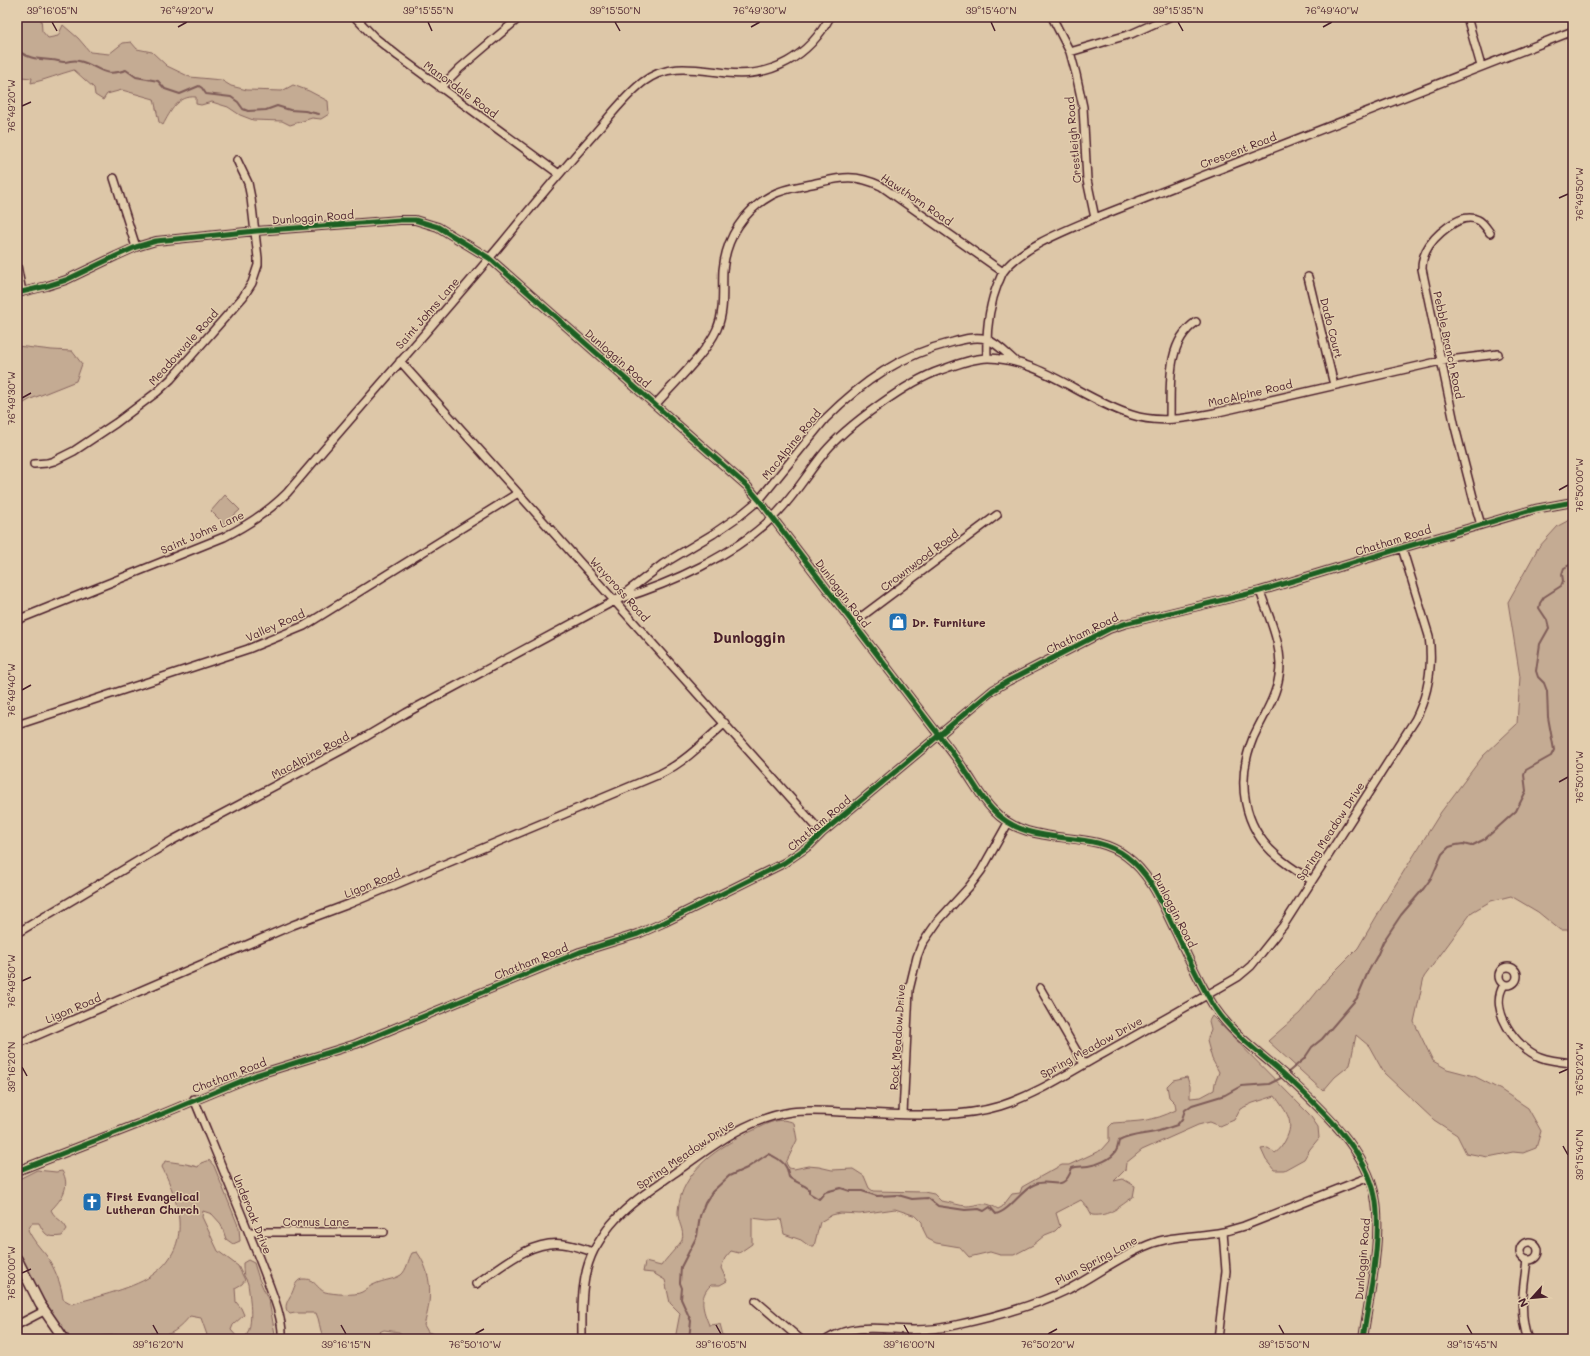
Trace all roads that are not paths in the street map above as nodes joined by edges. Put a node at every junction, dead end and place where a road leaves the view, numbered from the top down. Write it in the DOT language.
graph roads {
  1 [pos="355,17"];
  2 [pos="520,17"];
  3 [pos="830,17"];
  4 [pos="1052,17"];
  5 [pos="1169,17"];
  6 [pos="1467,17"];
  7 [pos="1573,31"];
  8 [pos="1070,52"];
  9 [pos="1482,66"];
  10 [pos="440,88"];
  11 [pos="237,160"];
  12 [pos="559,174"];
  13 [pos="114,178"];
  14 [pos="1094,218"];
  15 [pos="256,231"];
  16 [pos="1490,233"];
  17 [pos="136,248"];
  18 [pos="489,258"];
  19 [pos="17,266"];
  20 [pos="1003,272"];
  21 [pos="1308,277"];
  22 [pos="20,292"];
  23 [pos="1196,322"];
  24 [pos="986,339"];
  25 [pos="1498,354"];
  26 [pos="987,358"];
  27 [pos="1441,360"];
  28 [pos="400,361"];
  29 [pos="1015,361"];
  30 [pos="1334,385"];
  31 [pos="656,404"];
  32 [pos="1170,419"];
  33 [pos="34,464"];
  34 [pos="518,493"];
  35 [pos="759,500"];
  36 [pos="1573,502"];
  37 [pos="998,515"];
  38 [pos="773,518"];
  39 [pos="1481,525"];
  40 [pos="1402,548"];
  41 [pos="1260,591"];
  42 [pos="616,600"];
  43 [pos="17,620"];
  44 [pos="853,623"];
  45 [pos="725,723"];
  46 [pos="17,725"];
  47 [pos="939,736"];
  48 [pos="1008,823"];
  49 [pos="822,833"];
  50 [pos="1311,880"];
  51 [pos="17,933"];
  52 [pos="1504,985"];
  53 [pos="1040,988"];
  54 [pos="1208,995"];
  55 [pos="17,1044"];
  56 [pos="1573,1062"];
  57 [pos="1084,1064"];
  58 [pos="194,1099"];
  59 [pos="903,1114"];
  60 [pos="17,1171"];
  61 [pos="1369,1177"];
  62 [pos="249,1232"];
  63 [pos="384,1232"];
  64 [pos="1223,1232"];
  65 [pos="593,1252"];
  66 [pos="17,1259"];
  67 [pos="1527,1260"];
  68 [pos="476,1284"];
  69 [pos="756,1301"];
  70 [pos="44,1310"];
  71 [pos="17,1325"];
  72 [pos="64,1339"];
  73 [pos="282,1339"];
  74 [pos="582,1339"];
  75 [pos="800,1339"];
  76 [pos="828,1339"];
  77 [pos="1218,1339"];
  78 [pos="1363,1339"];
  79 [pos="1528,1339"];
  1 -- 10 [label="street, Manordale Road"];
  2 -- 10 [label="street"];
  3 -- 12 [label="street, Saint Johns Lane"];
  4 -- 8 [label="street, Crestleigh Road"];
  5 -- 8 [label="street"];
  6 -- 9 [label="street"];
  7 -- 9 [label="street, Crescent Road"];
  8 -- 14 [label="street, Crestleigh Road"];
  9 -- 14 [label="street, Crescent Road"];
  10 -- 12 [label="street, Manordale Road"];
  11 -- 15 [label="street, Meadowvale Road"];
  12 -- 18 [label="street, Saint Johns Lane"];
  13 -- 17 [label="street"];
  14 -- 20 [label="street, Crescent Road"];
  15 -- 17 [label="street, Dunloggin Road"];
  15 -- 18 [label="street, Dunloggin Road"];
  15 -- 33 [label="street, Meadowvale Road"];
  16 -- 27 [label="street, Pebble Branch Road"];
  17 -- 22 [label="street, Dunloggin Road"];
  18 -- 28 [label="street, Saint Johns Lane"];
  18 -- 31 [label="street, Dunloggin Road"];
  19 -- 22 [label="street"];
  20 -- 24 [label="street, Crescent Road"];
  20 -- 31 [label="street, Hawthorn Road"];
  21 -- 30 [label="street, Dado Court"];
  23 -- 32 [label="street"];
  24 -- 26 [label="street, Crescent Road"];
  24 -- 29 [label="street, MacAlpine Road"];
  24 -- 35 [label="street, MacAlpine Road"];
  25 -- 27 [label="street, MacAlpine Road"];
  26 -- 29 [label="street, MacAlpine Road"];
  26 -- 38 [label="street, MacAlpine Road"];
  27 -- 30 [label="street, MacAlpine Road"];
  27 -- 39 [label="street, Pebble Branch Road"];
  28 -- 34 [label="street, Waycross Road"];
  28 -- 43 [label="street, Saint Johns Lane"];
  29 -- 32 [label="street, MacAlpine Road"];
  30 -- 32 [label="street, MacAlpine Road"];
  31 -- 35 [label="street, Dunloggin Road"];
  34 -- 42 [label="street, Waycross Road"];
  34 -- 46 [label="street, Valley Road"];
  35 -- 38 [label="street, Dunloggin Road"];
  35 -- 42 [label="street, MacAlpine Road"];
  36 -- 39 [label="street, Chatham Road"];
  37 -- 44 [label="street, Crownwood Road"];
  38 -- 42 [label="street, MacAlpine Road"];
  38 -- 44 [label="street, Dunloggin Road"];
  39 -- 40 [label="street, Chatham Road"];
  40 -- 41 [label="street, Chatham Road"];
  40 -- 50 [label="street, Spring Meadow Drive"];
  41 -- 47 [label="street, Chatham Road"];
  41 -- 50 [label="street"];
  42 -- 45 [label="street, Waycross Road"];
  42 -- 51 [label="street, MacAlpine Road"];
  44 -- 47 [label="street, Dunloggin Road"];
  45 -- 49 [label="street, Waycross Road"];
  45 -- 55 [label="street, Ligon Road"];
  47 -- 48 [label="street, Dunloggin Road"];
  47 -- 49 [label="street, Chatham Road"];
  48 -- 54 [label="street, Dunloggin Road"];
  48 -- 59 [label="street, Rock Meadow Drive"];
  49 -- 58 [label="street, Chatham Road"];
  50 -- 54 [label="street, Spring Meadow Drive"];
  52 -- 56 [label="street"];
  53 -- 57 [label="street"];
  54 -- 57 [label="street, Spring Meadow Drive"];
  54 -- 61 [label="street, Dunloggin Road"];
  57 -- 59 [label="street, Spring Meadow Drive"];
  58 -- 60 [label="street, Chatham Road"];
  58 -- 62 [label="street, Underoak Drive"];
  59 -- 65 [label="street, Spring Meadow Drive"];
  61 -- 64 [label="street, Plum Spring Lane"];
  61 -- 78 [label="street, Dunloggin Road"];
  62 -- 63 [label="street, Cornus Lane"];
  62 -- 73 [label="street, Underoak Drive"];
  64 -- 76 [label="street, Plum Spring Lane"];
  64 -- 77 [label="street"];
  65 -- 68 [label="street"];
  65 -- 74 [label="street, Spring Meadow Drive"];
  66 -- 70 [label="main road"];
  67 -- 79 [label="street"];
  69 -- 75 [label="street"];
  70 -- 71 [label="street"];
  70 -- 72 [label="main road"];
}
